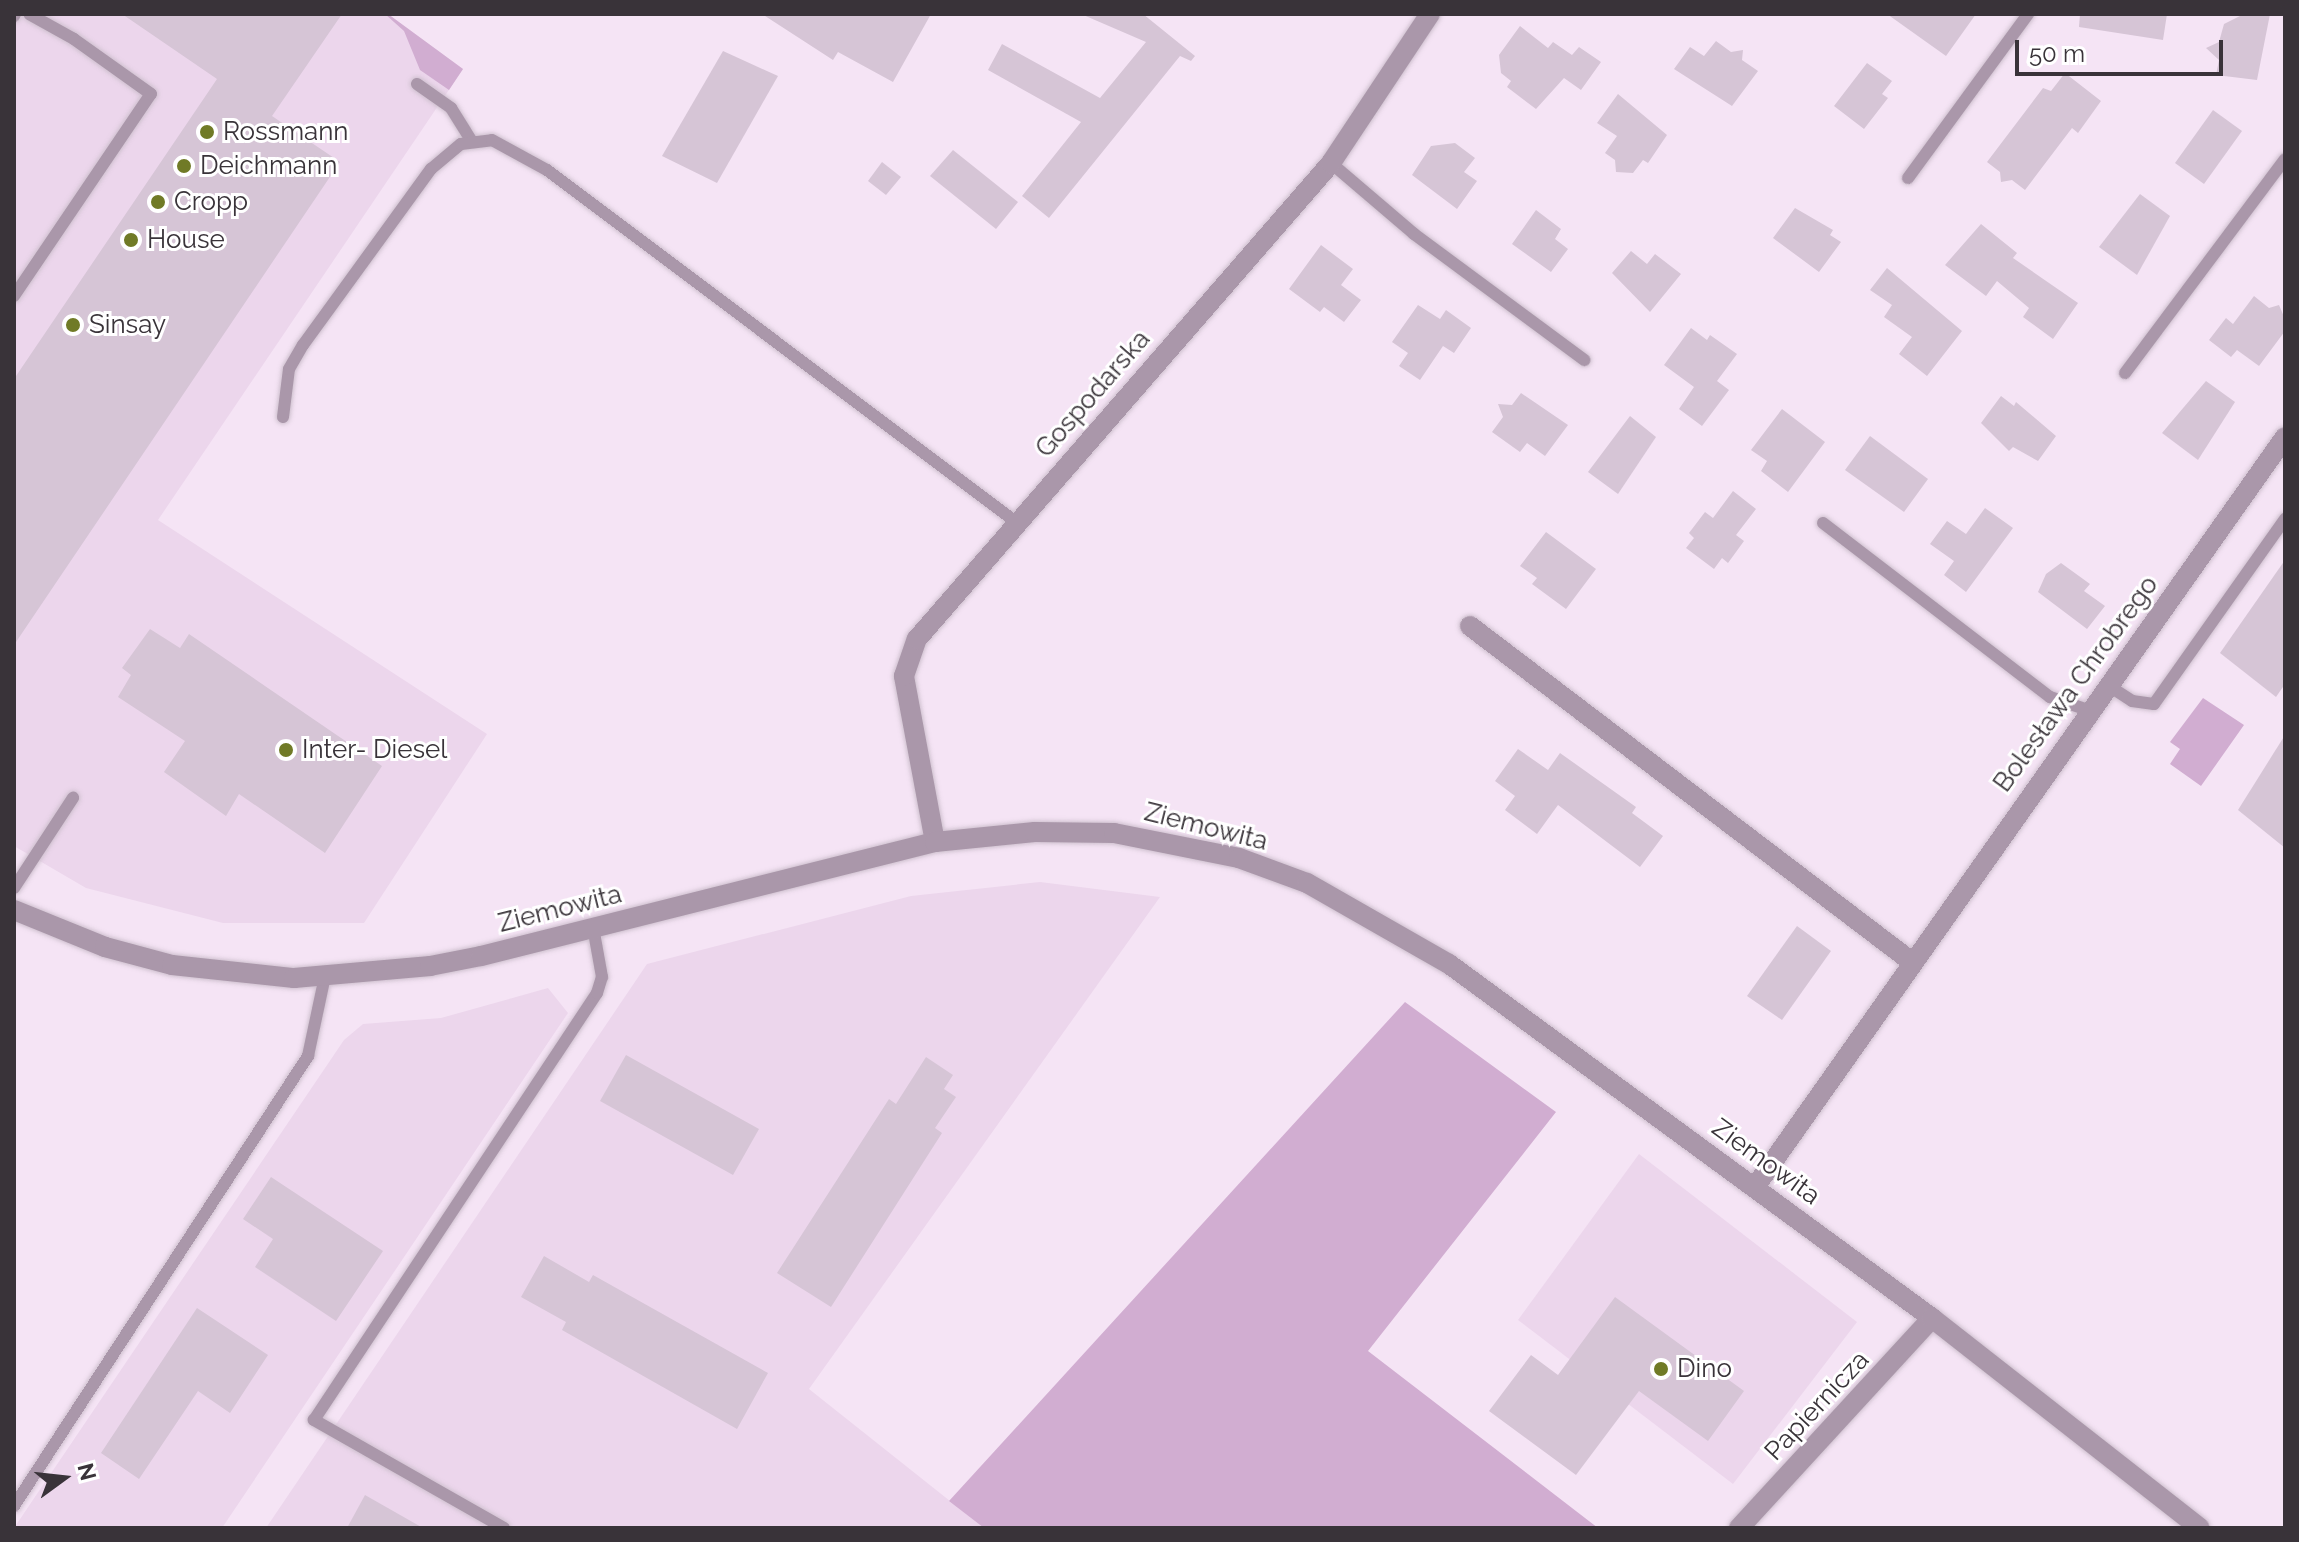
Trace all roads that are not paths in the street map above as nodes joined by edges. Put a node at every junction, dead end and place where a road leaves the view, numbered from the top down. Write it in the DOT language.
graph roads {
  1 [pos="29,14"];
  2 [pos="1430,14"];
  3 [pos="2028,14"];
  4 [pos="417,84"];
  5 [pos="471,140"];
  6 [pos="2285,159"];
  7 [pos="1331,163"];
  8 [pos="1908,178"];
  9 [pos="14,296"];
  10 [pos="1584,360"];
  11 [pos="2125,373"];
  12 [pos="283,417"];
  13 [pos="2285,437"];
  14 [pos="2285,519"];
  15 [pos="1016,522"];
  16 [pos="1823,523"];
  17 [pos="1470,626"];
  18 [pos="2106,684"];
  19 [pos="2088,710"];
  20 [pos="73,798"];
  21 [pos="935,842"];
  22 [pos="14,888"];
  23 [pos="14,910"];
  24 [pos="593,927"];
  25 [pos="1912,962"];
  26 [pos="325,976"];
  27 [pos="1755,1187"];
  28 [pos="1932,1318"];
  29 [pos="14,1506"];
  30 [pos="504,1528"];
  31 [pos="1739,1528"];
  32 [pos="2200,1528"];
  1 -- 9 [label="lane"];
  2 -- 7 [label="street, Gospodarska"];
  3 -- 8 [label="lane"];
  4 -- 5 [label="lane"];
  5 -- 12 [label="lane"];
  5 -- 15 [label="lane"];
  6 -- 11 [label="lane"];
  7 -- 10 [label="lane"];
  7 -- 15 [label="street, Gospodarska"];
  13 -- 18 [label="street, Bolesława Chrobrego"];
  14 -- 18 [label="lane"];
  15 -- 21 [label="street, Gospodarska"];
  16 -- 19 [label="lane"];
  17 -- 25 [label="street"];
  18 -- 19 [label="street, Bolesława Chrobrego"];
  19 -- 25 [label="street, Bolesława Chrobrego"];
  20 -- 22 [label="lane"];
  21 -- 24 [label="street, Ziemowita"];
  21 -- 27 [label="street, Ziemowita"];
  23 -- 26 [label="street, Ziemowita"];
  24 -- 26 [label="street, Ziemowita"];
  24 -- 30 [label="lane"];
  25 -- 27 [label="street, Bolesława Chrobrego"];
  26 -- 29 [label="lane"];
  27 -- 28 [label="street, Ziemowita"];
  28 -- 31 [label="street, Papiernicza"];
  28 -- 32 [label="street, Ziemowita"];
}
